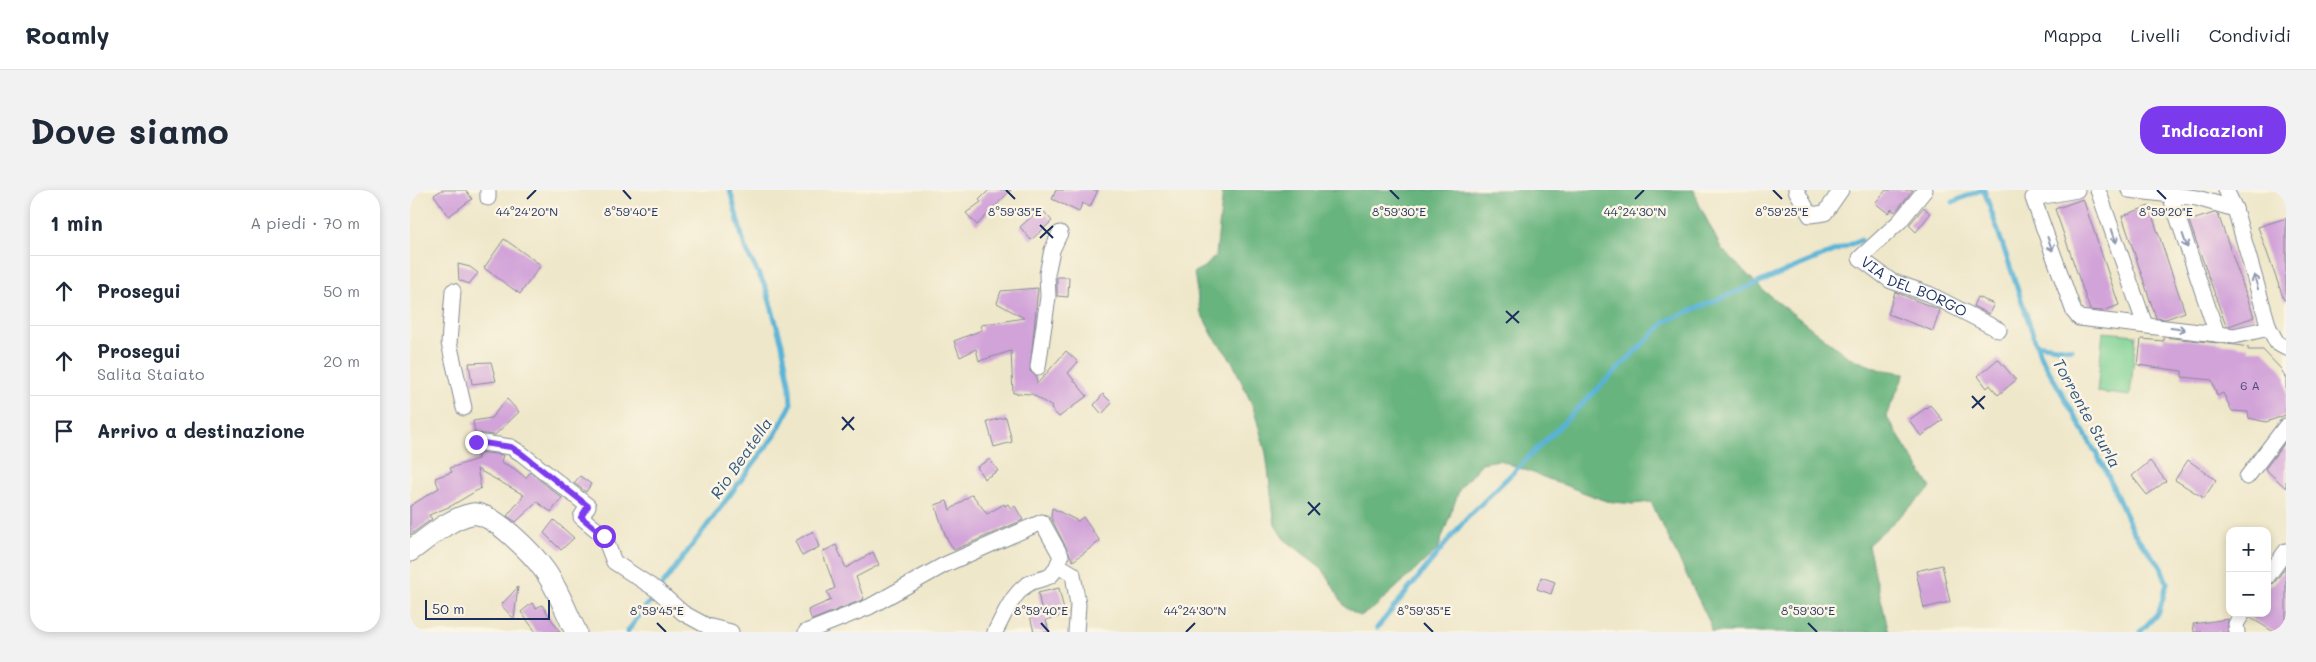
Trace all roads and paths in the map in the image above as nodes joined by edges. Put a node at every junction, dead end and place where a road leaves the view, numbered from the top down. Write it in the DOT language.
graph roads {
  1 [pos="1796,190"];
  2 [pos="1841,190"];
  3 [pos="1925,190"];
  4 [pos="2077,190"];
  5 [pos="2098,190"];
  6 [pos="2129,190"];
  7 [pos="2226,190"];
  8 [pos="2170,195"];
  9 [pos="2235,210"];
  10 [pos="1060,233"];
  11 [pos="453,292"];
  12 [pos="2145,325"];
  13 [pos="2269,328"];
  14 [pos="1999,330"];
  15 [pos="2217,334"];
  16 [pos="2286,348"];
  17 [pos="1038,367"];
  18 [pos="464,408"];
  19 [pos="2286,426"];
  20 [pos="476,442"];
  21 [pos="2247,477"];
  22 [pos="410,550"];
  23 [pos="2286,551"];
  24 [pos="1058,565"];
  25 [pos="2271,572"];
  26 [pos="2240,617"];
  27 [pos="576,632"];
  28 [pos="730,632"];
  29 [pos="806,632"];
  30 [pos="995,632"];
  31 [pos="1076,632"];
  32 [pos="2237,632"];
  1 -- 2 [label="street"];
  3 -- 14 [label="street, VIA DEL BORGO"];
  4 -- 12 [label="street, one-way"];
  5 -- 12 [label="street, one-way"];
  6 -- 8 [label="street"];
  7 -- 9 [label="street"];
  8 -- 9 [label="street"];
  8 -- 15 [label="street, one-way"];
  13 -- 9 [label="street, one-way"];
  10 -- 17 [label="street"];
  11 -- 18 [label="street"];
  12 -- 15 [label="street, one-way"];
  13 -- 15 [label="street"];
  13 -- 16 [label="street"];
  19 -- 21 [label="street"];
  20 -- 28 [label="street"];
  22 -- 27 [label="main road"];
  23 -- 25 [label="street"];
  24 -- 29 [label="street"];
  24 -- 30 [label="street"];
  24 -- 31 [label="street"];
  26 -- 32 [label="street"];
}
